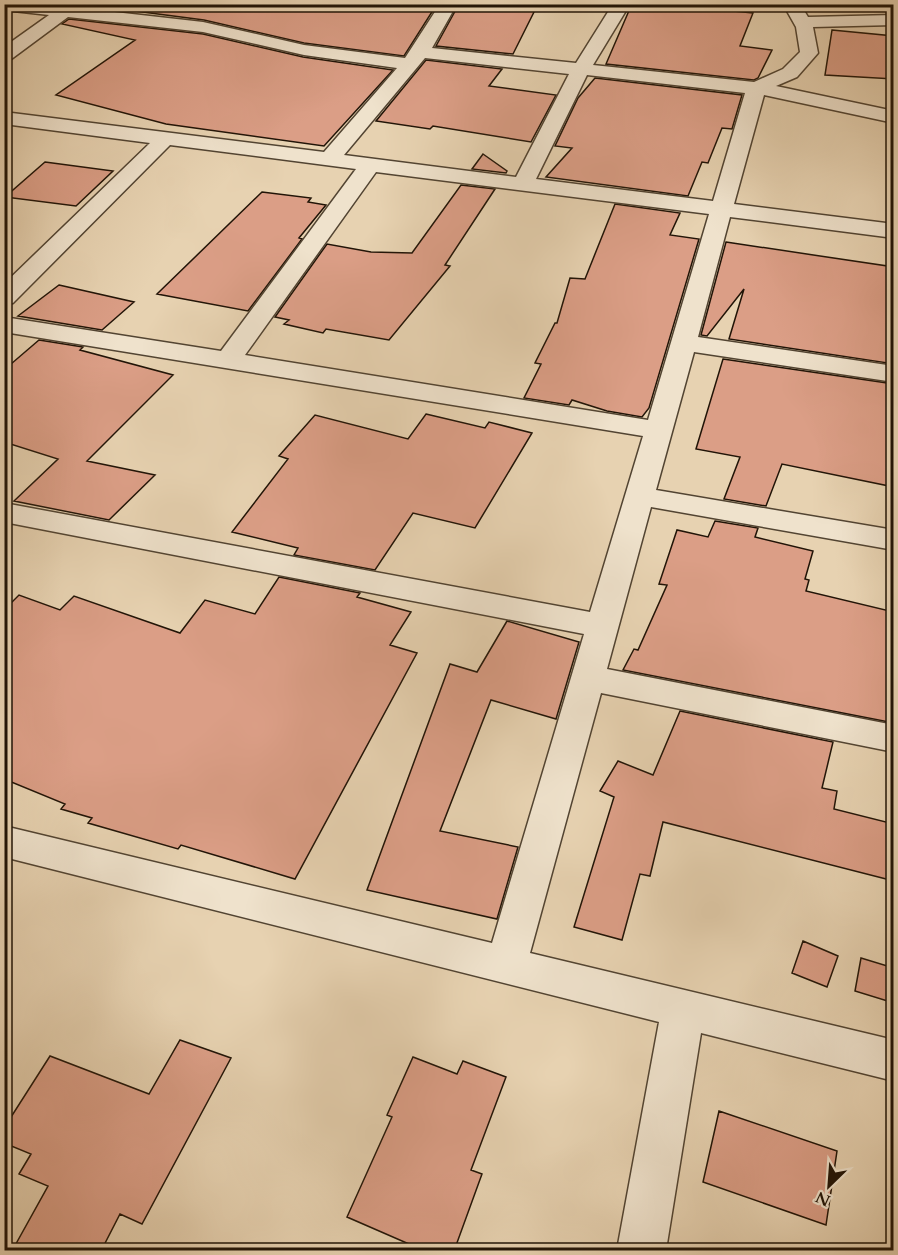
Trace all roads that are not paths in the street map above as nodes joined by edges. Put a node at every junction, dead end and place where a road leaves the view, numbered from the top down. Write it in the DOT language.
graph roads {
  1 [pos="449,4"];
  2 [pos="622,4"];
  3 [pos="791,4"];
  4 [pos="4,5"];
  5 [pos="68,8"];
  6 [pos="894,20"];
  7 [pos="804,22"];
  8 [pos="4,56"];
  9 [pos="415,58"];
  10 [pos="581,69"];
  11 [pos="756,88"];
  12 [pos="894,117"];
  13 [pos="4,118"];
  14 [pos="165,139"];
  15 [pos="329,160"];
  16 [pos="370,165"];
  17 [pos="523,184"];
  18 [pos="722,209"];
  19 [pos="894,231"];
  20 [pos="4,298"];
  21 [pos="7,327"];
  22 [pos="683,343"];
  23 [pos="228,360"];
  24 [pos="894,374"];
  25 [pos="659,430"];
  26 [pos="640,496"];
  27 [pos="4,512"];
  28 [pos="894,540"];
  29 [pos="603,626"];
  30 [pos="588,678"];
  31 [pos="894,739"];
  32 [pos="4,841"];
  33 [pos="506,965"];
  34 [pos="683,1009"];
  35 [pos="894,1061"];
  36 [pos="642,1251"];
  1 -- 9 [label="street"];
  2 -- 10 [label="street"];
  3 -- 7 [label="street"];
  4 -- 5 [label="street"];
  5 -- 8 [label="street"];
  5 -- 9 [label="street"];
  6 -- 7 [label="street"];
  7 -- 11 [label="street"];
  9 -- 10 [label="street"];
  9 -- 15 [label="street"];
  10 -- 11 [label="street"];
  10 -- 17 [label="street"];
  11 -- 12 [label="street"];
  11 -- 18 [label="street"];
  13 -- 14 [label="street"];
  14 -- 15 [label="street"];
  14 -- 20 [label="street"];
  15 -- 16 [label="street"];
  16 -- 17 [label="street"];
  16 -- 23 [label="street"];
  17 -- 18 [label="street"];
  18 -- 19 [label="street"];
  18 -- 22 [label="street"];
  21 -- 23 [label="street"];
  22 -- 24 [label="street"];
  22 -- 25 [label="street"];
  23 -- 25 [label="street"];
  25 -- 26 [label="street"];
  26 -- 28 [label="street"];
  26 -- 29 [label="street"];
  27 -- 29 [label="street"];
  29 -- 30 [label="street"];
  30 -- 31 [label="street"];
  30 -- 33 [label="street"];
  32 -- 33 [label="street"];
  33 -- 34 [label="street"];
  34 -- 35 [label="street"];
  34 -- 36 [label="street"];
}
